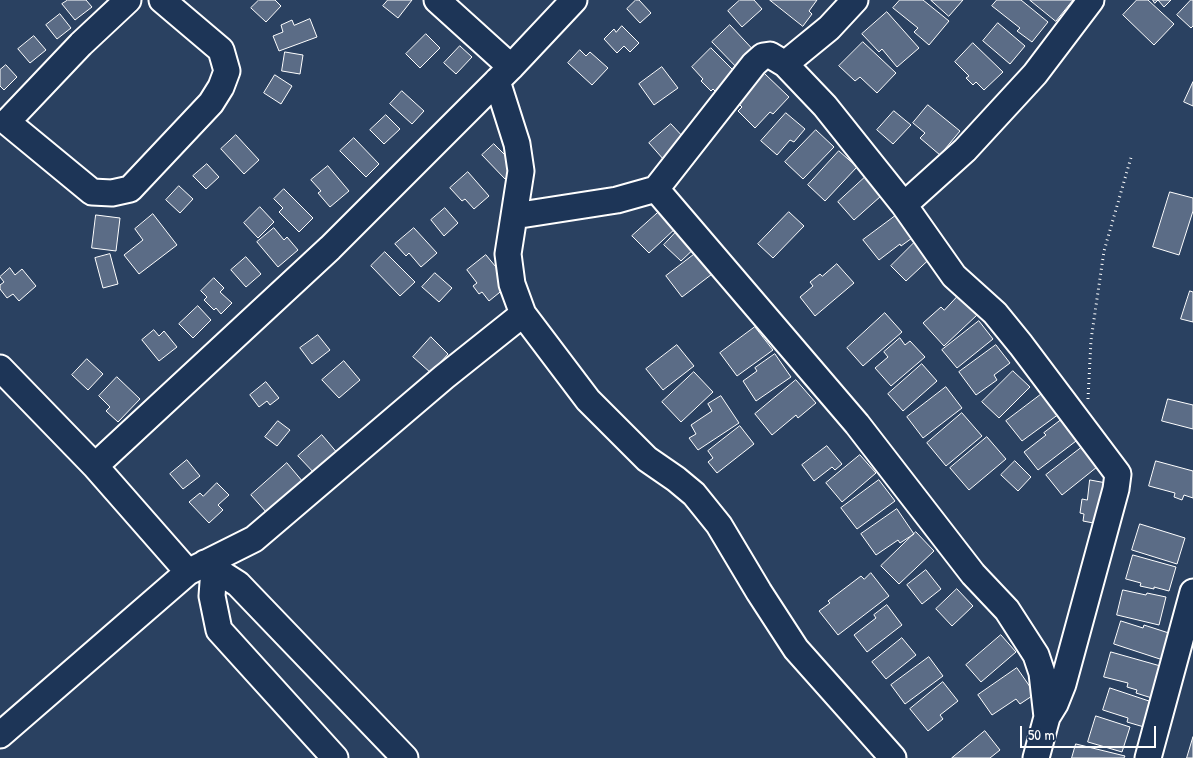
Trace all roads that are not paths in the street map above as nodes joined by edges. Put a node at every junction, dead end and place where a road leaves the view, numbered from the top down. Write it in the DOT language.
graph roads {
  1 [pos="128,0"];
  2 [pos="162,0"];
  3 [pos="437,0"];
  4 [pos="574,0"];
  5 [pos="855,0"];
  6 [pos="1091,0"];
  7 [pos="785,64"];
  8 [pos="504,74"];
  9 [pos="4,126"];
  10 [pos="656,189"];
  11 [pos="904,205"];
  12 [pos="514,216"];
  13 [pos="523,314"];
  14 [pos="0,368"];
  15 [pos="95,466"];
  16 [pos="202,568"];
  17 [pos="1193,592"];
  18 [pos="1036,655"];
  19 [pos="1066,671"];
  20 [pos="1047,717"];
  21 [pos="0,735"];
  22 [pos="335,758"];
  23 [pos="405,758"];
  24 [pos="893,758"];
  25 [pos="1036,758"];
  26 [pos="1148,758"];
  1 -- 9 [label="street"];
  2 -- 9 [label="street"];
  3 -- 8 [label="street"];
  4 -- 8 [label="street"];
  5 -- 7 [label="street"];
  6 -- 11 [label="street"];
  7 -- 10 [label="street"];
  7 -- 11 [label="street"];
  8 -- 12 [label="street"];
  8 -- 15 [label="street"];
  10 -- 12 [label="street"];
  10 -- 18 [label="street"];
  11 -- 19 [label="street"];
  12 -- 13 [label="street"];
  13 -- 16 [label="street"];
  13 -- 24 [label="street"];
  14 -- 15 [label="street"];
  15 -- 16 [label="street"];
  16 -- 21 [label="street"];
  16 -- 22 [label="street"];
  16 -- 23 [label="street"];
  17 -- 26 [label="street"];
  18 -- 19 [label="street"];
  18 -- 20 [label="street"];
  19 -- 20 [label="street"];
  20 -- 25 [label="street"];
}
